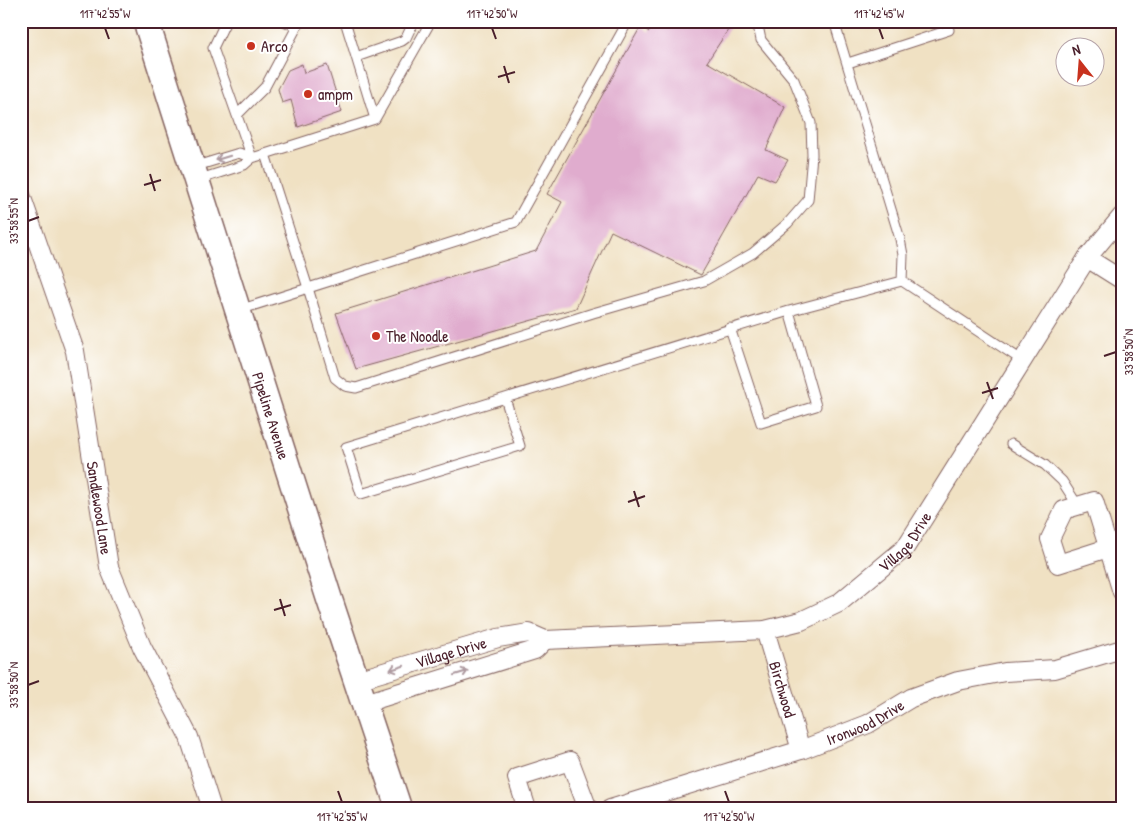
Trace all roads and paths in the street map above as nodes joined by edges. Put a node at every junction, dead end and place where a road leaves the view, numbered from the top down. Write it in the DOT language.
graph roads {
  1 [pos="146,21"];
  2 [pos="226,21"];
  3 [pos="284,21"];
  4 [pos="345,21"];
  5 [pos="414,21"];
  6 [pos="431,21"];
  7 [pos="628,21"];
  8 [pos="757,21"];
  9 [pos="834,21"];
  10 [pos="946,21"];
  11 [pos="298,24"];
  12 [pos="356,57"];
  13 [pos="848,63"];
  14 [pos="237,115"];
  15 [pos="375,119"];
  16 [pos="265,154"];
  17 [pos="252,158"];
  18 [pos="195,173"];
  19 [pos="21,195"];
  20 [pos="1122,216"];
  21 [pos="1087,258"];
  22 [pos="1122,280"];
  23 [pos="902,282"];
  24 [pos="308,288"];
  25 [pos="238,310"];
  26 [pos="788,310"];
  27 [pos="730,328"];
  28 [pos="1022,361"];
  29 [pos="505,398"];
  30 [pos="1011,444"];
  31 [pos="1078,506"];
  32 [pos="1108,548"];
  33 [pos="1122,592"];
  34 [pos="765,630"];
  35 [pos="544,640"];
  36 [pos="1122,649"];
  37 [pos="432,657"];
  38 [pos="441,679"];
  39 [pos="361,692"];
  40 [pos="801,750"];
  41 [pos="212,809"];
  42 [pos="399,809"];
  43 [pos="527,809"];
  44 [pos="588,809"];
  45 [pos="610,809"];
  1 -- 18 [label="main road, Pipeline Avenue"];
  2 -- 14 [label="lane"];
  3 -- 11 [label="lane"];
  4 -- 12 [label="lane"];
  5 -- 12 [label="lane"];
  6 -- 15 [label="lane"];
  7 -- 24 [label="lane"];
  8 -- 24 [label="lane"];
  9 -- 13 [label="lane"];
  10 -- 13 [label="lane"];
  11 -- 14 [label="lane"];
  12 -- 15 [label="lane"];
  13 -- 23 [label="lane"];
  14 -- 17 [label="lane"];
  15 -- 16 [label="lane"];
  16 -- 17 [label="lane"];
  16 -- 24 [label="lane"];
  17 -- 18 [label="lane"];
  17 -- 18 [label="lane, one-way"];
  18 -- 25 [label="main road, Pipeline Avenue"];
  19 -- 41 [label="street, Sandlewood Lane"];
  20 -- 21 [label="street, Village Drive"];
  21 -- 22 [label="street"];
  21 -- 28 [label="street, Village Drive"];
  23 -- 26 [label="lane"];
  23 -- 28 [label="lane"];
  24 -- 25 [label="lane"];
  25 -- 39 [label="main road, Pipeline Avenue"];
  26 -- 27 [label="lane"];
  26 -- 27 [label="lane"];
  27 -- 29 [label="lane"];
  28 -- 34 [label="street, Village Drive"];
  29 -- 29 [label="lane"];
  30 -- 31 [label="lane"];
  31 -- 32 [label="street"];
  31 -- 32 [label="street"];
  32 -- 33 [label="street"];
  34 -- 35 [label="street, Village Drive"];
  34 -- 40 [label="street, Birchwood"];
  35 -- 37 [label="street, Village Drive"];
  38 -- 35 [label="street, Village Drive, one-way"];
  36 -- 40 [label="street, Ironwood Drive"];
  37 -- 38 [label="street"];
  37 -- 39 [label="street, Village Drive, one-way"];
  38 -- 39 [label="street, Village Drive"];
  39 -- 42 [label="main road, Pipeline Avenue"];
  40 -- 45 [label="street, Ironwood Drive"];
  43 -- 44 [label="street"];
}
